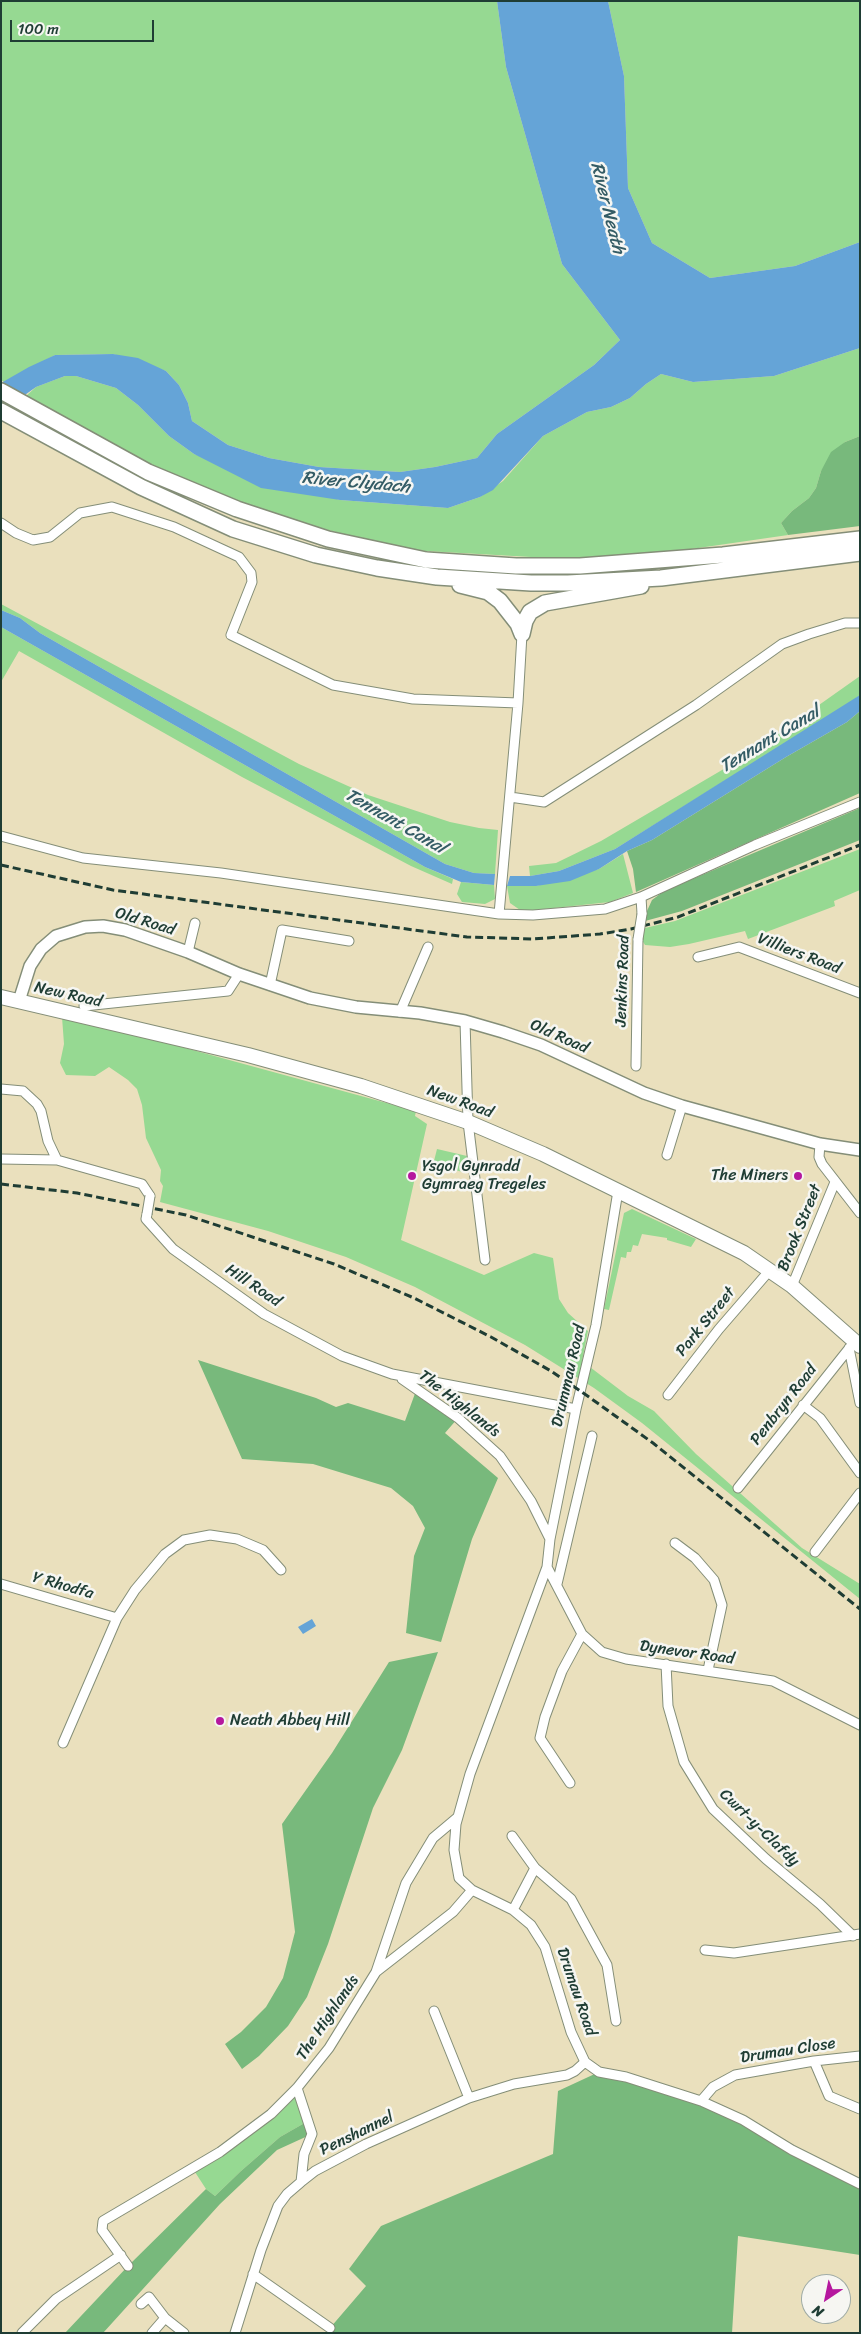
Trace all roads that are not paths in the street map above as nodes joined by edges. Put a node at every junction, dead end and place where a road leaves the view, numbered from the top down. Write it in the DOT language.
graph roads {
  1 [pos="1,391"];
  2 [pos="1,411"];
  3 [pos="1,523"];
  4 [pos="860,539"];
  5 [pos="860,553"];
  6 [pos="437,577"];
  7 [pos="661,578"];
  8 [pos="860,623"];
  9 [pos="522,634"];
  10 [pos="518,703"];
  11 [pos="510,797"];
  12 [pos="860,802"];
  13 [pos="1,836"];
  14 [pos="641,897"];
  15 [pos="499,914"];
  16 [pos="195,923"];
  17 [pos="349,942"];
  18 [pos="428,946"];
  19 [pos="188,952"];
  20 [pos="698,957"];
  21 [pos="239,974"];
  22 [pos="270,985"];
  23 [pos="860,993"];
  24 [pos="1,997"];
  25 [pos="19,1001"];
  26 [pos="84,1006"];
  27 [pos="400,1012"];
  28 [pos="465,1021"];
  29 [pos="636,1066"];
  30 [pos="1,1089"];
  31 [pos="682,1106"];
  32 [pos="468,1122"];
  33 [pos="820,1144"];
  34 [pos="860,1150"];
  35 [pos="667,1155"];
  36 [pos="1,1159"];
  37 [pos="57,1160"];
  38 [pos="835,1182"];
  39 [pos="618,1191"];
  40 [pos="860,1213"];
  41 [pos="485,1260"];
  42 [pos="770,1270"];
  43 [pos="792,1286"];
  44 [pos="855,1345"];
  45 [pos="392,1374"];
  46 [pos="668,1395"];
  47 [pos="860,1403"];
  48 [pos="803,1405"];
  49 [pos="576,1409"];
  50 [pos="592,1436"];
  51 [pos="860,1473"];
  52 [pos="738,1488"];
  53 [pos="860,1493"];
  54 [pos="550,1539"];
  55 [pos="675,1543"];
  56 [pos="815,1552"];
  57 [pos="547,1567"];
  58 [pos="281,1570"];
  59 [pos="1,1584"];
  60 [pos="557,1584"];
  61 [pos="117,1618"];
  62 [pos="582,1634"];
  63 [pos="666,1664"];
  64 [pos="708,1670"];
  65 [pos="860,1725"];
  66 [pos="63,1743"];
  67 [pos="570,1784"];
  68 [pos="458,1816"];
  69 [pos="512,1836"];
  70 [pos="535,1868"];
  71 [pos="472,1890"];
  72 [pos="513,1910"];
  73 [pos="856,1935"];
  74 [pos="705,1950"];
  75 [pos="376,1972"];
  76 [pos="434,2011"];
  77 [pos="616,2021"];
  78 [pos="860,2056"];
  79 [pos="814,2061"];
  80 [pos="585,2062"];
  81 [pos="297,2088"];
  82 [pos="469,2098"];
  83 [pos="701,2101"];
  84 [pos="860,2109"];
  85 [pos="300,2182"];
  86 [pos="860,2184"];
  87 [pos="121,2255"];
  88 [pos="128,2266"];
  89 [pos="253,2274"];
  90 [pos="140,2304"];
  91 [pos="165,2318"];
  92 [pos="330,2328"];
  93 [pos="22,2333"];
  94 [pos="152,2333"];
  95 [pos="184,2333"];
  96 [pos="235,2333"];
  1 -- 4 [label="highway"];
  2 -- 6 [label="highway"];
  3 -- 10 [label="street"];
  5 -- 7 [label="highway"];
  6 -- 7 [label="highway"];
  6 -- 9 [label="highway"];
  7 -- 9 [label="highway"];
  8 -- 11 [label="street"];
  9 -- 10 [label="street"];
  10 -- 11 [label="street"];
  11 -- 15 [label="street"];
  12 -- 14 [label="street"];
  13 -- 15 [label="street"];
  14 -- 15 [label="street"];
  14 -- 29 [label="street, Jenkins Road, bridge"];
  16 -- 19 [label="street"];
  17 -- 22 [label="street"];
  18 -- 27 [label="street"];
  19 -- 21 [label="main road, Old Road"];
  19 -- 25 [label="main road, Old Road"];
  20 -- 23 [label="street, Villiers Road"];
  21 -- 22 [label="main road, Old Road"];
  21 -- 26 [label="street"];
  22 -- 27 [label="main road, Old Road"];
  24 -- 25 [label="main road, New Road"];
  25 -- 32 [label="main road, New Road"];
  27 -- 28 [label="main road, Old Road"];
  28 -- 31 [label="main road, Old Road"];
  28 -- 32 [label="street"];
  30 -- 37 [label="street"];
  31 -- 33 [label="main road, Old Road"];
  31 -- 35 [label="street"];
  32 -- 39 [label="main road, New Road"];
  32 -- 41 [label="street"];
  33 -- 34 [label="main road, Old Road"];
  33 -- 38 [label="street"];
  36 -- 37 [label="street, Hill Road"];
  37 -- 45 [label="street, Hill Road, bridge"];
  38 -- 40 [label="street"];
  38 -- 43 [label="street, Brook Street"];
  39 -- 42 [label="main road, New Road"];
  39 -- 49 [label="street, Drummau Road"];
  42 -- 43 [label="main road, New Road"];
  42 -- 46 [label="street, Park Street"];
  43 -- 44 [label="main road, New Road"];
  44 -- 47 [label="street"];
  44 -- 48 [label="street, Penbryn Road"];
  45 -- 49 [label="street, Hill Road"];
  45 -- 54 [label="street, The Highlands"];
  48 -- 51 [label="street"];
  48 -- 52 [label="street, Penbryn Road"];
  49 -- 54 [label="street, Drummau Road"];
  50 -- 60 [label="street"];
  53 -- 56 [label="street"];
  54 -- 57 [label="street, Drummau Road"];
  55 -- 64 [label="street"];
  57 -- 60 [label="street, Dynevor Road"];
  57 -- 68 [label="street, Drumau Road"];
  58 -- 61 [label="street"];
  59 -- 61 [label="street, Y Rhodfa"];
  60 -- 62 [label="street, Dynevor Road"];
  61 -- 66 [label="street"];
  62 -- 63 [label="street, Dynevor Road"];
  62 -- 67 [label="street"];
  63 -- 64 [label="street, Dynevor Road"];
  63 -- 73 [label="street, Cwrt-y-Clafdy"];
  64 -- 65 [label="street, Dynevor Road"];
  68 -- 71 [label="street, Drumau Road"];
  68 -- 75 [label="street, The Highlands"];
  69 -- 70 [label="street"];
  70 -- 72 [label="street"];
  70 -- 77 [label="street"];
  71 -- 72 [label="street, Drumau Road"];
  71 -- 75 [label="street"];
  72 -- 80 [label="street, Drumau Road"];
  73 -- 74 [label="street"];
  75 -- 81 [label="street, The Highlands"];
  76 -- 82 [label="street"];
  78 -- 79 [label="street, Drumau Close"];
  79 -- 83 [label="street, Drumau Close"];
  79 -- 84 [label="street"];
  80 -- 82 [label="street, Penshannel"];
  80 -- 83 [label="street, Drumau Road"];
  81 -- 85 [label="street"];
  81 -- 87 [label="street, The Highlands"];
  82 -- 85 [label="street, Penshannel"];
  83 -- 86 [label="street, Drumau Road"];
  85 -- 89 [label="street, Penshannel"];
  87 -- 88 [label="street, The Highlands"];
  87 -- 93 [label="street"];
  89 -- 92 [label="street"];
  89 -- 96 [label="street, Penshannel"];
  90 -- 91 [label="street"];
  91 -- 94 [label="street"];
  91 -- 95 [label="street"];
}
